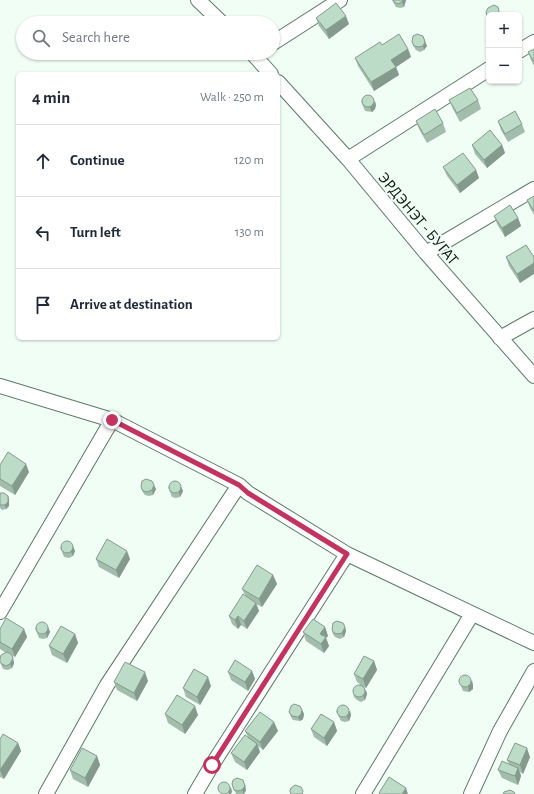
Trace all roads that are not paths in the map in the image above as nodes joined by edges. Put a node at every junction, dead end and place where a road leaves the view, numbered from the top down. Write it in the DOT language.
graph roads {
  1 [pos="198,0"];
  2 [pos="340,0"];
  3 [pos="215,16"];
  4 [pos="280,39"];
  5 [pos="534,42"];
  6 [pos="522,49"];
  7 [pos="259,60"];
  8 [pos="486,70"];
  9 [pos="269,72"];
  10 [pos="280,84"];
  11 [pos="348,159"];
  12 [pos="534,189"];
  13 [pos="426,253"];
  14 [pos="534,319"];
  15 [pos="500,338"];
  16 [pos="534,376"];
  17 [pos="0,386"];
  18 [pos="112,420"];
  19 [pos="239,485"];
  20 [pos="347,554"];
  21 [pos="0,612"];
  22 [pos="472,614"];
  23 [pos="534,643"];
  24 [pos="534,671"];
  25 [pos="46,794"];
  26 [pos="195,794"];
  27 [pos="363,794"];
  28 [pos="471,794"];
  1 -- 3 [label="street"];
  2 -- 4 [label="street"];
  5 -- 6 [label="street"];
  7 -- 9 [label="street"];
  8 -- 11 [label="street"];
  10 -- 11 [label="street, ЭРДЭНЭТ - БУГАТ"];
  11 -- 13 [label="street, ЭРДЭНЭТ - БУГАТ"];
  12 -- 13 [label="street"];
  13 -- 15 [label="street, ЭРДЭНЭТ - БУГАТ"];
  14 -- 15 [label="street"];
  15 -- 16 [label="street, ЭРДЭНЭТ - БУГАТ"];
  17 -- 18 [label="street"];
  18 -- 19 [label="street"];
  18 -- 21 [label="street"];
  19 -- 20 [label="street"];
  19 -- 25 [label="street"];
  20 -- 22 [label="street"];
  20 -- 26 [label="street"];
  22 -- 23 [label="street"];
  22 -- 27 [label="street"];
  24 -- 28 [label="street"];
}
